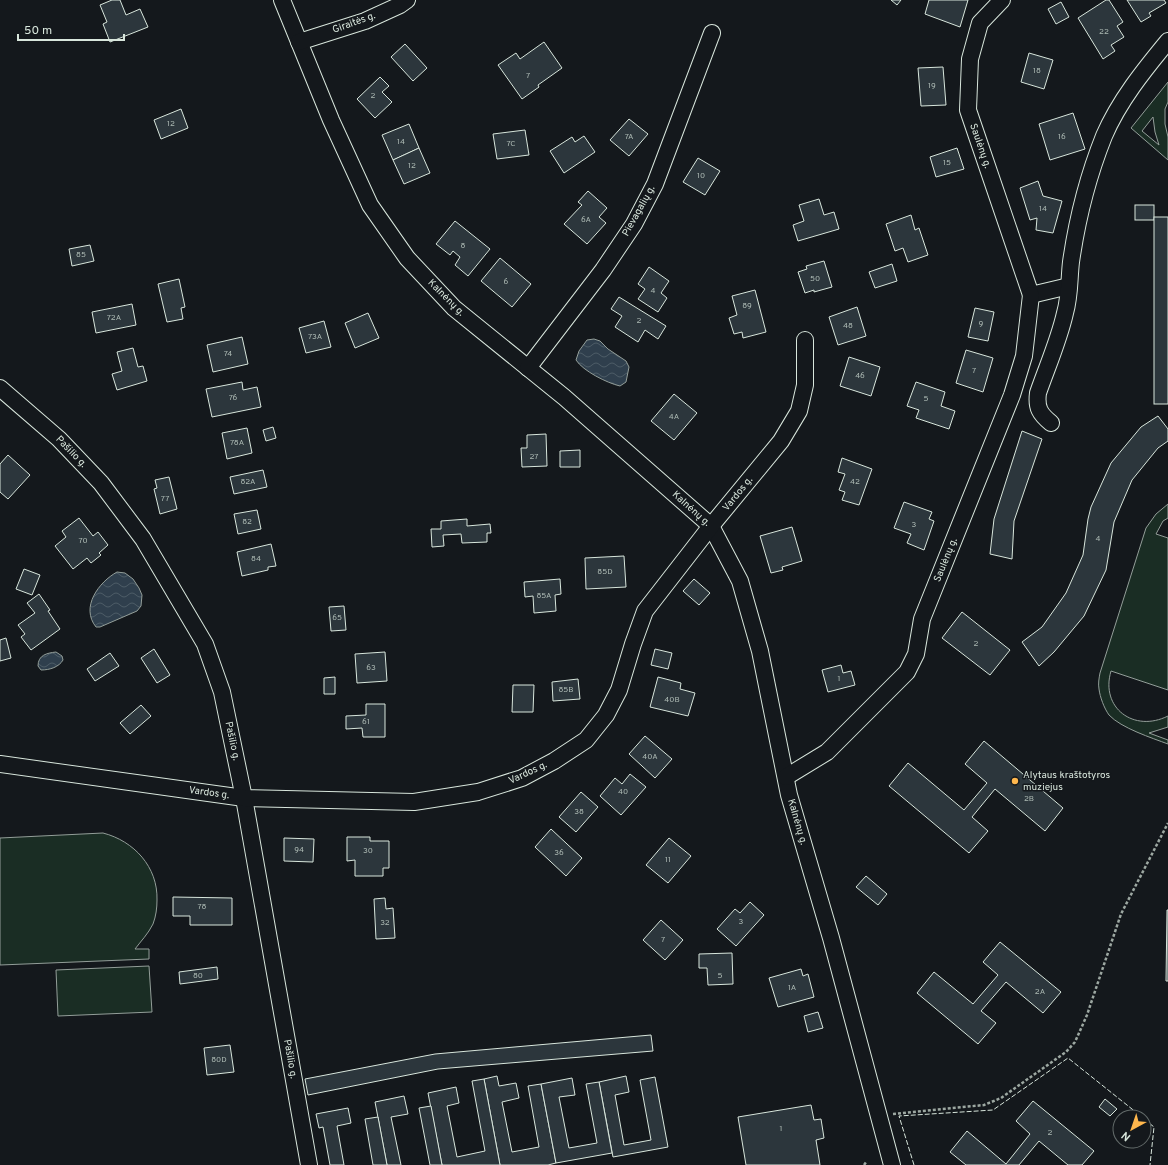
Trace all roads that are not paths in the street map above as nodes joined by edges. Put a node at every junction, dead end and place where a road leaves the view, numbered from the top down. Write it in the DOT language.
graph roads {
  1 [pos="282,0"];
  2 [pos="407,0"];
  3 [pos="1002,0"];
  4 [pos="712,33"];
  5 [pos="1168,41"];
  6 [pos="299,42"];
  7 [pos="1069,286"];
  8 [pos="1031,295"];
  9 [pos="805,340"];
  10 [pos="528,368"];
  11 [pos="0,388"];
  12 [pos="1051,423"];
  13 [pos="711,526"];
  14 [pos="0,764"];
  15 [pos="786,777"];
  16 [pos="244,798"];
  17 [pos="309,1165"];
  18 [pos="892,1165"];
  1 -- 6 [label="street, Kalnėnų g."];
  2 -- 6 [label="street, Giraitės g."];
  3 -- 8 [label="street, Saulėnų g."];
  4 -- 10 [label="street, Pievagalių g."];
  5 -- 7 [label="street"];
  6 -- 10 [label="street, Kalnėnų g."];
  7 -- 8 [label="street"];
  7 -- 12 [label="street"];
  8 -- 15 [label="street, Saulėnų g."];
  9 -- 13 [label="street, Vardos g."];
  10 -- 13 [label="street, Kalnėnų g."];
  11 -- 16 [label="street, Pašilio g."];
  13 -- 15 [label="street, Kalnėnų g."];
  13 -- 16 [label="street, Vardos g."];
  14 -- 16 [label="street, Vardos g."];
  15 -- 18 [label="street, Kalnėnų g."];
  16 -- 17 [label="street, Pašilio g."];
}
